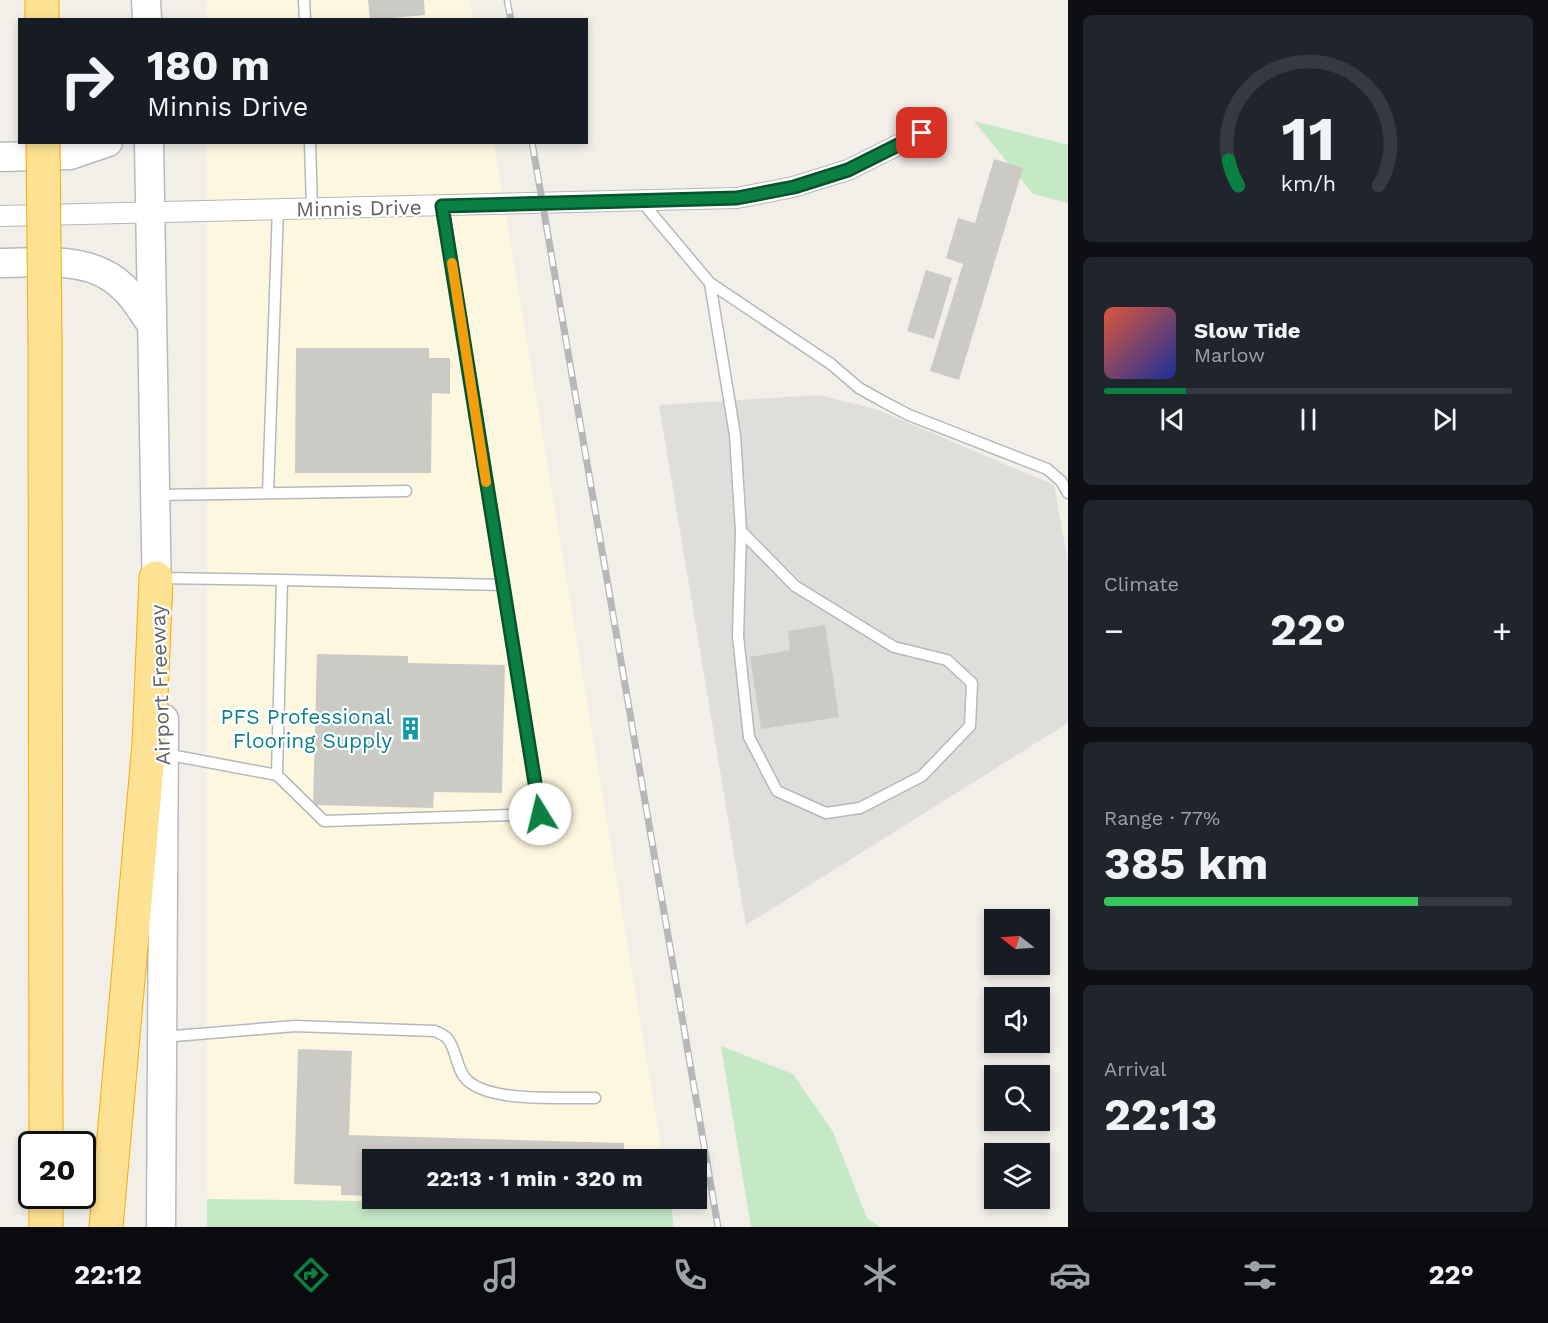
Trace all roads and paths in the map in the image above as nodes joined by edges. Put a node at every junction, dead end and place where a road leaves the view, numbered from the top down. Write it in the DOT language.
graph roads {
  1 [pos="42,0"];
  2 [pos="146,0"];
  3 [pos="304,0"];
  4 [pos="42,18"];
  5 [pos="147,18"];
  6 [pos="305,18"];
  7 [pos="922,133"];
  8 [pos="43,144"];
  9 [pos="102,144"];
  10 [pos="149,144"];
  11 [pos="310,144"];
  12 [pos="0,157"];
  13 [pos="642,202"];
  14 [pos="442,206"];
  15 [pos="312,208"];
  16 [pos="278,209"];
  17 [pos="150,211"];
  18 [pos="0,216"];
  19 [pos="0,263"];
  20 [pos="710,283"];
  21 [pos="152,325"];
  22 [pos="406,490"];
  23 [pos="268,493"];
  24 [pos="1068,493"];
  25 [pos="155,495"];
  26 [pos="741,531"];
  27 [pos="156,578"];
  28 [pos="282,580"];
  29 [pos="503,585"];
  30 [pos="164,754"];
  31 [pos="277,775"];
  32 [pos="162,1037"];
  33 [pos="595,1098"];
  34 [pos="46,1131"];
  35 [pos="46,1209"];
  36 [pos="46,1227"];
  37 [pos="106,1227"];
  38 [pos="161,1227"];
  1 -- 4 [label="highway"];
  2 -- 5 [label="main road"];
  3 -- 6 [label="lane"];
  7 -- 13 [label="street, Minnis Drive"];
  8 -- 34 [label="highway, bridge"];
  9 -- 12 [label="main road"];
  10 -- 17 [label="main road, Airport Freeway"];
  11 -- 15 [label="lane"];
  13 -- 14 [label="street, Minnis Drive"];
  13 -- 20 [label="lane"];
  14 -- 15 [label="street, Minnis Drive"];
  14 -- 29 [label="lane"];
  15 -- 16 [label="street, Minnis Drive"];
  16 -- 17 [label="street, Minnis Drive"];
  16 -- 23 [label="lane"];
  17 -- 18 [label="street, Minnis Drive"];
  17 -- 21 [label="main road, Airport Freeway"];
  19 -- 21 [label="main road"];
  20 -- 24 [label="lane"];
  20 -- 26 [label="lane"];
  21 -- 25 [label="main road, Airport Freeway"];
  22 -- 23 [label="lane"];
  23 -- 25 [label="lane"];
  25 -- 27 [label="main road, Airport Freeway"];
  26 -- 26 [label="lane"];
  27 -- 28 [label="lane"];
  27 -- 30 [label="main road, Airport Freeway"];
  27 -- 37 [label="highway"];
  28 -- 29 [label="lane"];
  28 -- 31 [label="lane"];
  29 -- 31 [label="lane"];
  30 -- 31 [label="lane"];
  30 -- 32 [label="main road, Airport Freeway"];
  32 -- 33 [label="lane"];
  32 -- 38 [label="main road, Airport Freeway"];
  35 -- 36 [label="highway"];
}
